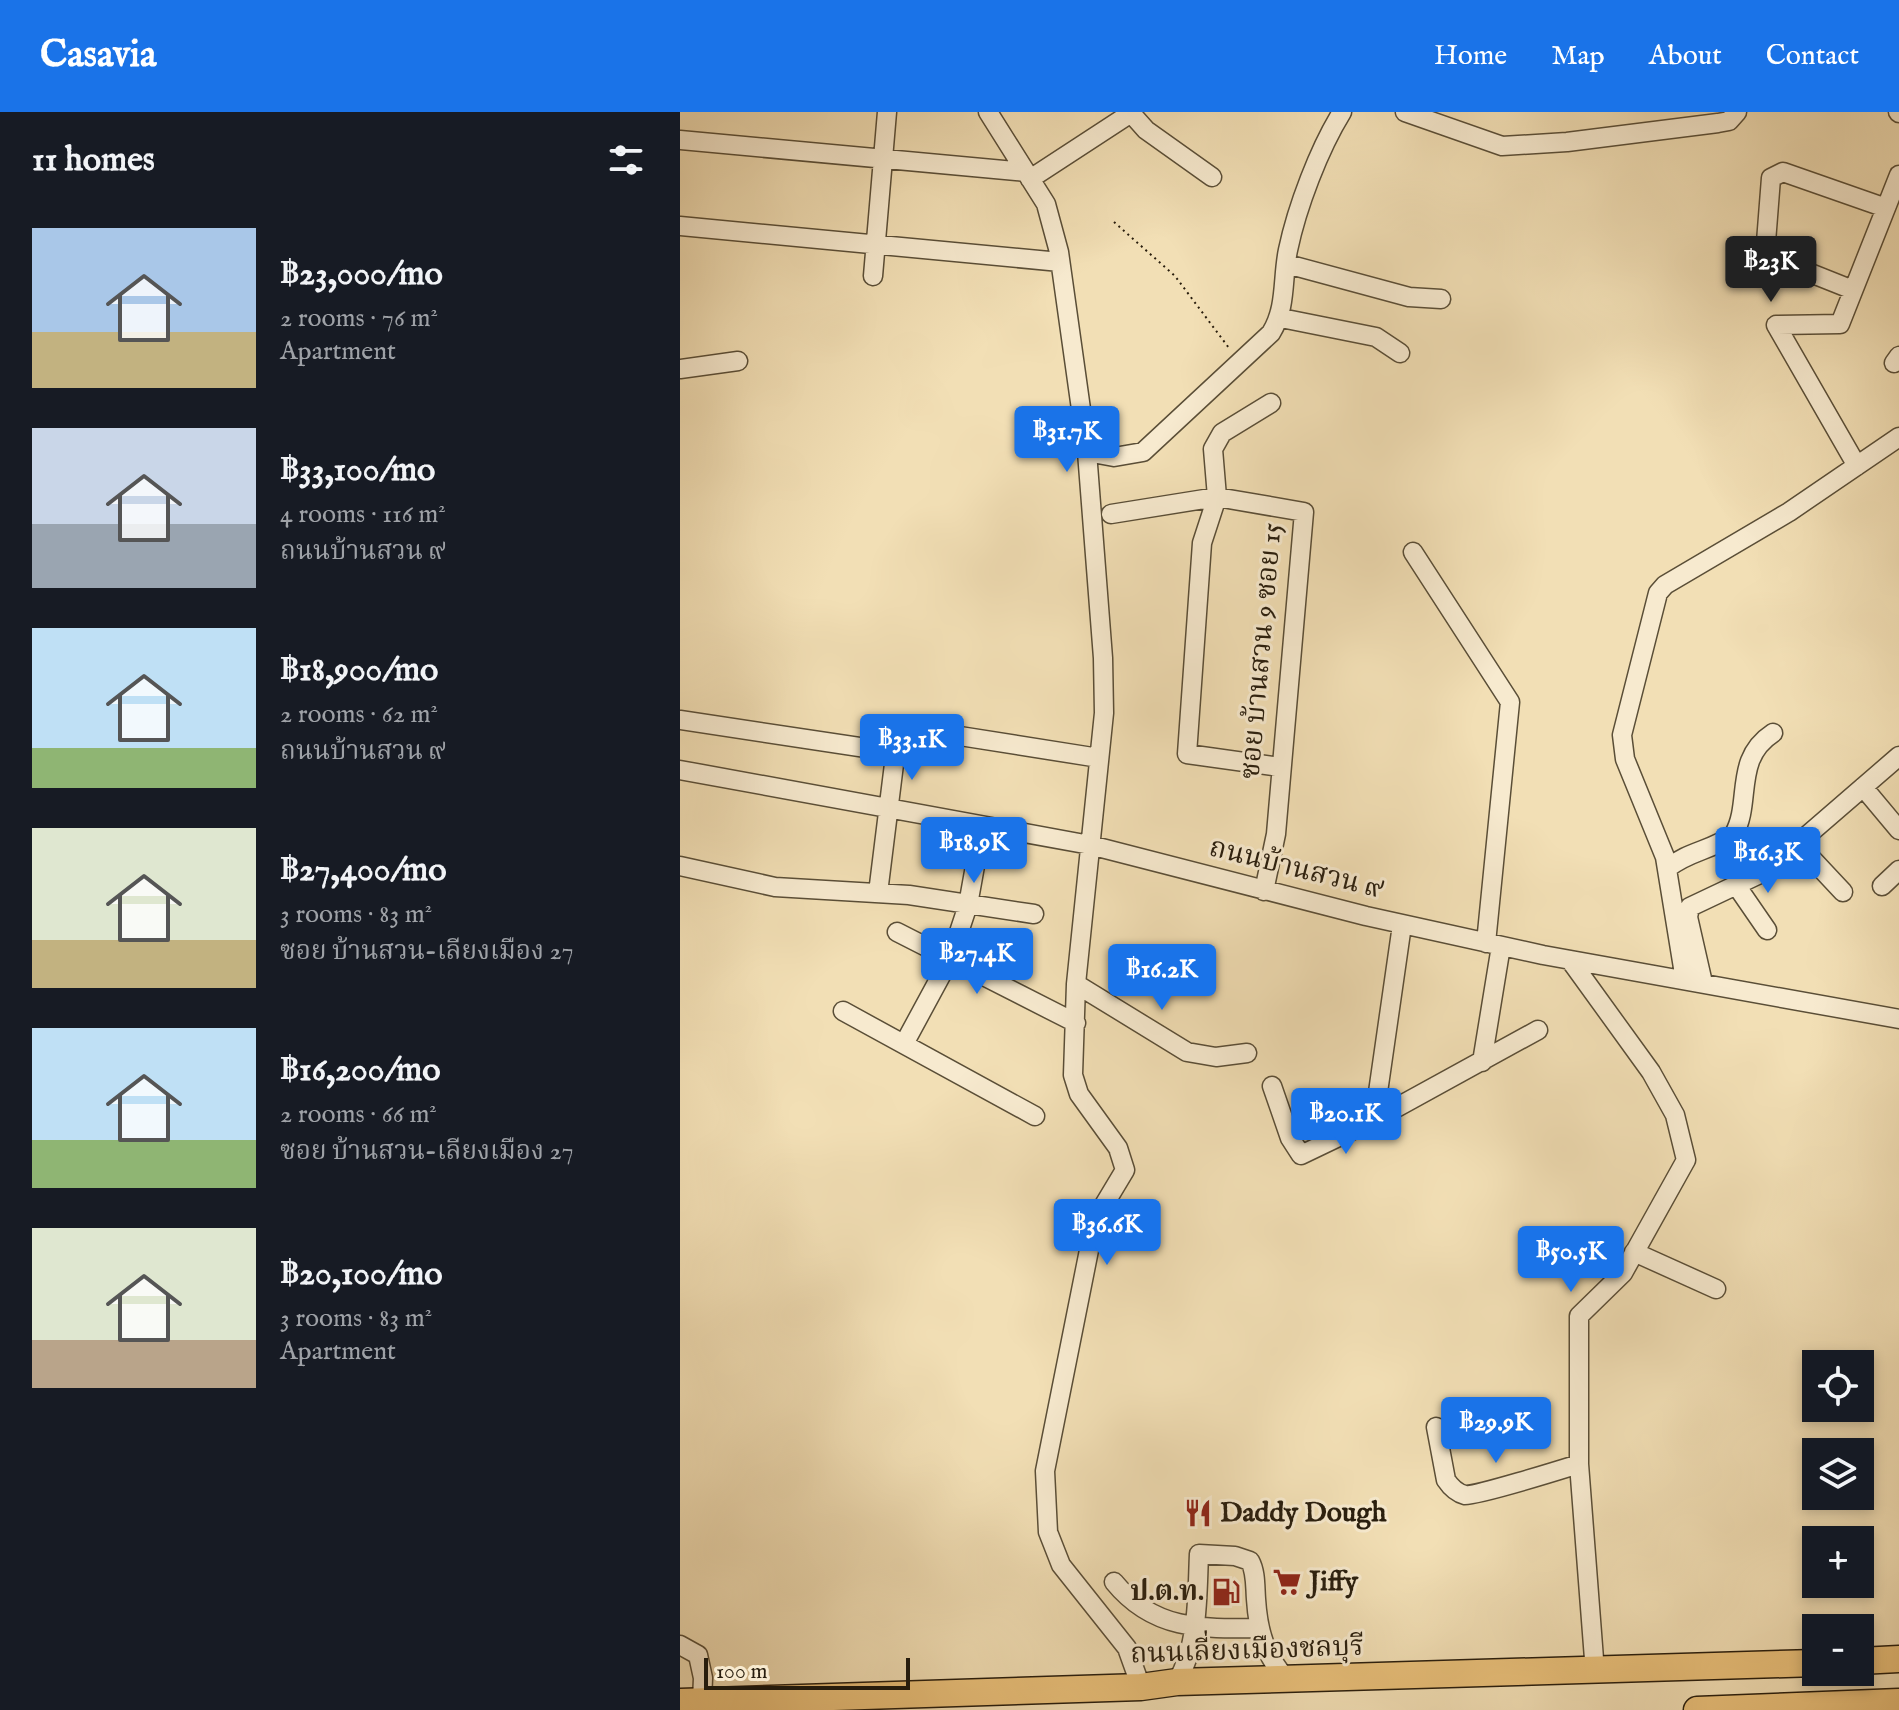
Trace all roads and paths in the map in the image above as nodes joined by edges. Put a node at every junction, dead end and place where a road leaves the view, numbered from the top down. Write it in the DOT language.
graph roads {
  1 [pos="887,112"];
  2 [pos="988,112"];
  3 [pos="1129,112"];
  4 [pos="1342,112"];
  5 [pos="1405,112"];
  6 [pos="1737,112"];
  7 [pos="680,140"];
  8 [pos="883,160"];
  9 [pos="1028,175"];
  10 [pos="1899,175"];
  11 [pos="1212,177"];
  12 [pos="1886,208"];
  13 [pos="1114,222"];
  14 [pos="680,226"];
  15 [pos="876,246"];
  16 [pos="1060,262"];
  17 [pos="1287,264"];
  18 [pos="873,276"];
  19 [pos="1853,290"];
  20 [pos="1441,299"];
  21 [pos="1281,318"];
  22 [pos="1400,353"];
  23 [pos="738,361"];
  24 [pos="1240,362"];
  25 [pos="680,369"];
  26 [pos="1271,403"];
  27 [pos="1899,437"];
  28 [pos="1087,452"];
  29 [pos="1857,466"];
  30 [pos="1217,497"];
  31 [pos="1111,514"];
  32 [pos="1413,552"];
  33 [pos="680,720"];
  34 [pos="1773,733"];
  35 [pos="896,748"];
  36 [pos="1899,756"];
  37 [pos="1099,758"];
  38 [pos="1280,767"];
  39 [pos="680,770"];
  40 [pos="1863,787"];
  41 [pos="886,809"];
  42 [pos="982,827"];
  43 [pos="1899,830"];
  44 [pos="1798,844"];
  45 [pos="1090,845"];
  46 [pos="680,866"];
  47 [pos="1668,868"];
  48 [pos="1899,870"];
  49 [pos="1736,885"];
  50 [pos="1882,886"];
  51 [pos="1264,891"];
  52 [pos="1843,892"];
  53 [pos="878,893"];
  54 [pos="968,905"];
  55 [pos="1034,914"];
  56 [pos="1402,925"];
  57 [pos="1767,930"];
  58 [pos="897,932"];
  59 [pos="1494,945"];
  60 [pos="950,959"];
  61 [pos="1570,960"];
  62 [pos="1694,982"];
  63 [pos="1076,984"];
  64 [pos="1899,1004"];
  65 [pos="843,1011"];
  66 [pos="1891,1018"];
  67 [pos="1076,1023"];
  68 [pos="1538,1030"];
  69 [pos="904,1044"];
  70 [pos="1247,1053"];
  71 [pos="1482,1062"];
  72 [pos="1272,1086"];
  73 [pos="1035,1116"];
  74 [pos="1374,1120"];
  75 [pos="1634,1252"];
  76 [pos="1716,1289"];
  77 [pos="1436,1427"];
  78 [pos="1579,1464"];
  79 [pos="1114,1582"];
  80 [pos="1258,1628"];
  81 [pos="1195,1629"];
  82 [pos="680,1645"];
  83 [pos="1899,1659"];
  84 [pos="1874,1660"];
  85 [pos="1802,1664"];
  86 [pos="1595,1672"];
  87 [pos="1288,1681"];
  88 [pos="1177,1682"];
  89 [pos="1141,1687"];
  90 [pos="691,1701"];
  91 [pos="1899,1702"];
  92 [pos="1760,1709"];
  93 [pos="1697,1710"];
  1 -- 8 [label="street"];
  2 -- 9 [label="street"];
  3 -- 9 [label="street"];
  3 -- 11 [label="street"];
  4 -- 17 [label="street"];
  5 -- 6 [label="street"];
  7 -- 8 [label="street"];
  8 -- 9 [label="street"];
  8 -- 15 [label="street"];
  9 -- 16 [label="street"];
  10 -- 12 [label="street"];
  12 -- 19 [label="street"];
  12 -- 19 [label="street"];
  13 -- 24 [label="path"];
  14 -- 15 [label="street"];
  15 -- 16 [label="street"];
  15 -- 18 [label="street"];
  16 -- 28 [label="street"];
  17 -- 20 [label="street"];
  17 -- 21 [label="street"];
  19 -- 29 [label="street"];
  21 -- 22 [label="street"];
  21 -- 24 [label="street"];
  23 -- 25 [label="street"];
  24 -- 28 [label="street"];
  26 -- 30 [label="street"];
  27 -- 29 [label="street"];
  28 -- 37 [label="street"];
  29 -- 47 [label="street"];
  30 -- 31 [label="street, ซอย บ้านสวน 9 ซอย 15"];
  30 -- 38 [label="street, ซอย บ้านสวน 9 ซอย 15"];
  30 -- 38 [label="street"];
  32 -- 59 [label="street"];
  33 -- 35 [label="street"];
  34 -- 47 [label="street"];
  35 -- 37 [label="street"];
  35 -- 41 [label="street"];
  36 -- 40 [label="street"];
  37 -- 45 [label="street"];
  38 -- 51 [label="street, ซอย บ้านสวน 9 ซอย 15"];
  39 -- 41 [label="street, ถนนบ้านสวน ๙"];
  40 -- 43 [label="street"];
  40 -- 44 [label="street"];
  41 -- 42 [label="street, ถนนบ้านสวน ๙"];
  41 -- 53 [label="street"];
  42 -- 45 [label="street, ถนนบ้านสวน ๙"];
  42 -- 54 [label="street"];
  44 -- 49 [label="street"];
  44 -- 52 [label="street"];
  45 -- 51 [label="street, ถนนบ้านสวน ๙"];
  45 -- 63 [label="street"];
  46 -- 53 [label="street"];
  47 -- 62 [label="street"];
  48 -- 50 [label="street"];
  49 -- 57 [label="street"];
  49 -- 62 [label="street"];
  51 -- 56 [label="street, ถนนบ้านสวน ๙"];
  53 -- 54 [label="street"];
  54 -- 55 [label="street"];
  54 -- 60 [label="street"];
  56 -- 59 [label="street, ถนนบ้านสวน ๙"];
  56 -- 74 [label="street"];
  58 -- 60 [label="street"];
  59 -- 61 [label="street, ถนนบ้านสวน ๙"];
  59 -- 71 [label="street"];
  60 -- 67 [label="street"];
  60 -- 69 [label="street"];
  61 -- 62 [label="street, ถนนบ้านสวน ๙"];
  61 -- 75 [label="street"];
  62 -- 66 [label="street, ถนนบ้านสวน ๙"];
  63 -- 67 [label="street"];
  63 -- 70 [label="street"];
  64 -- 66 [label="street"];
  65 -- 69 [label="street"];
  67 -- 89 [label="street"];
  68 -- 71 [label="street"];
  69 -- 73 [label="street"];
  71 -- 74 [label="street"];
  72 -- 74 [label="street"];
  75 -- 76 [label="street"];
  75 -- 78 [label="street"];
  77 -- 78 [label="street"];
  78 -- 86 [label="street"];
  79 -- 81 [label="street"];
  80 -- 81 [label="street"];
  80 -- 81 [label="street"];
  80 -- 87 [label="street"];
  81 -- 88 [label="street"];
  82 -- 90 [label="street"];
  83 -- 84 [label="highway"];
  85 -- 86 [label="highway, ถนนเลี่ยงเมืองชลบุรี"];
  86 -- 87 [label="highway, ถนนเลี่ยงเมืองชลบุรี"];
  87 -- 88 [label="highway, ถนนเลี่ยงเมืองชลบุรี"];
  88 -- 89 [label="highway, ถนนเลี่ยงเมืองชลบุรี"];
  89 -- 90 [label="highway, ถนนเลี่ยงเมืองชลบุรี"];
  91 -- 92 [label="highway"];
  92 -- 93 [label="highway"];
}
